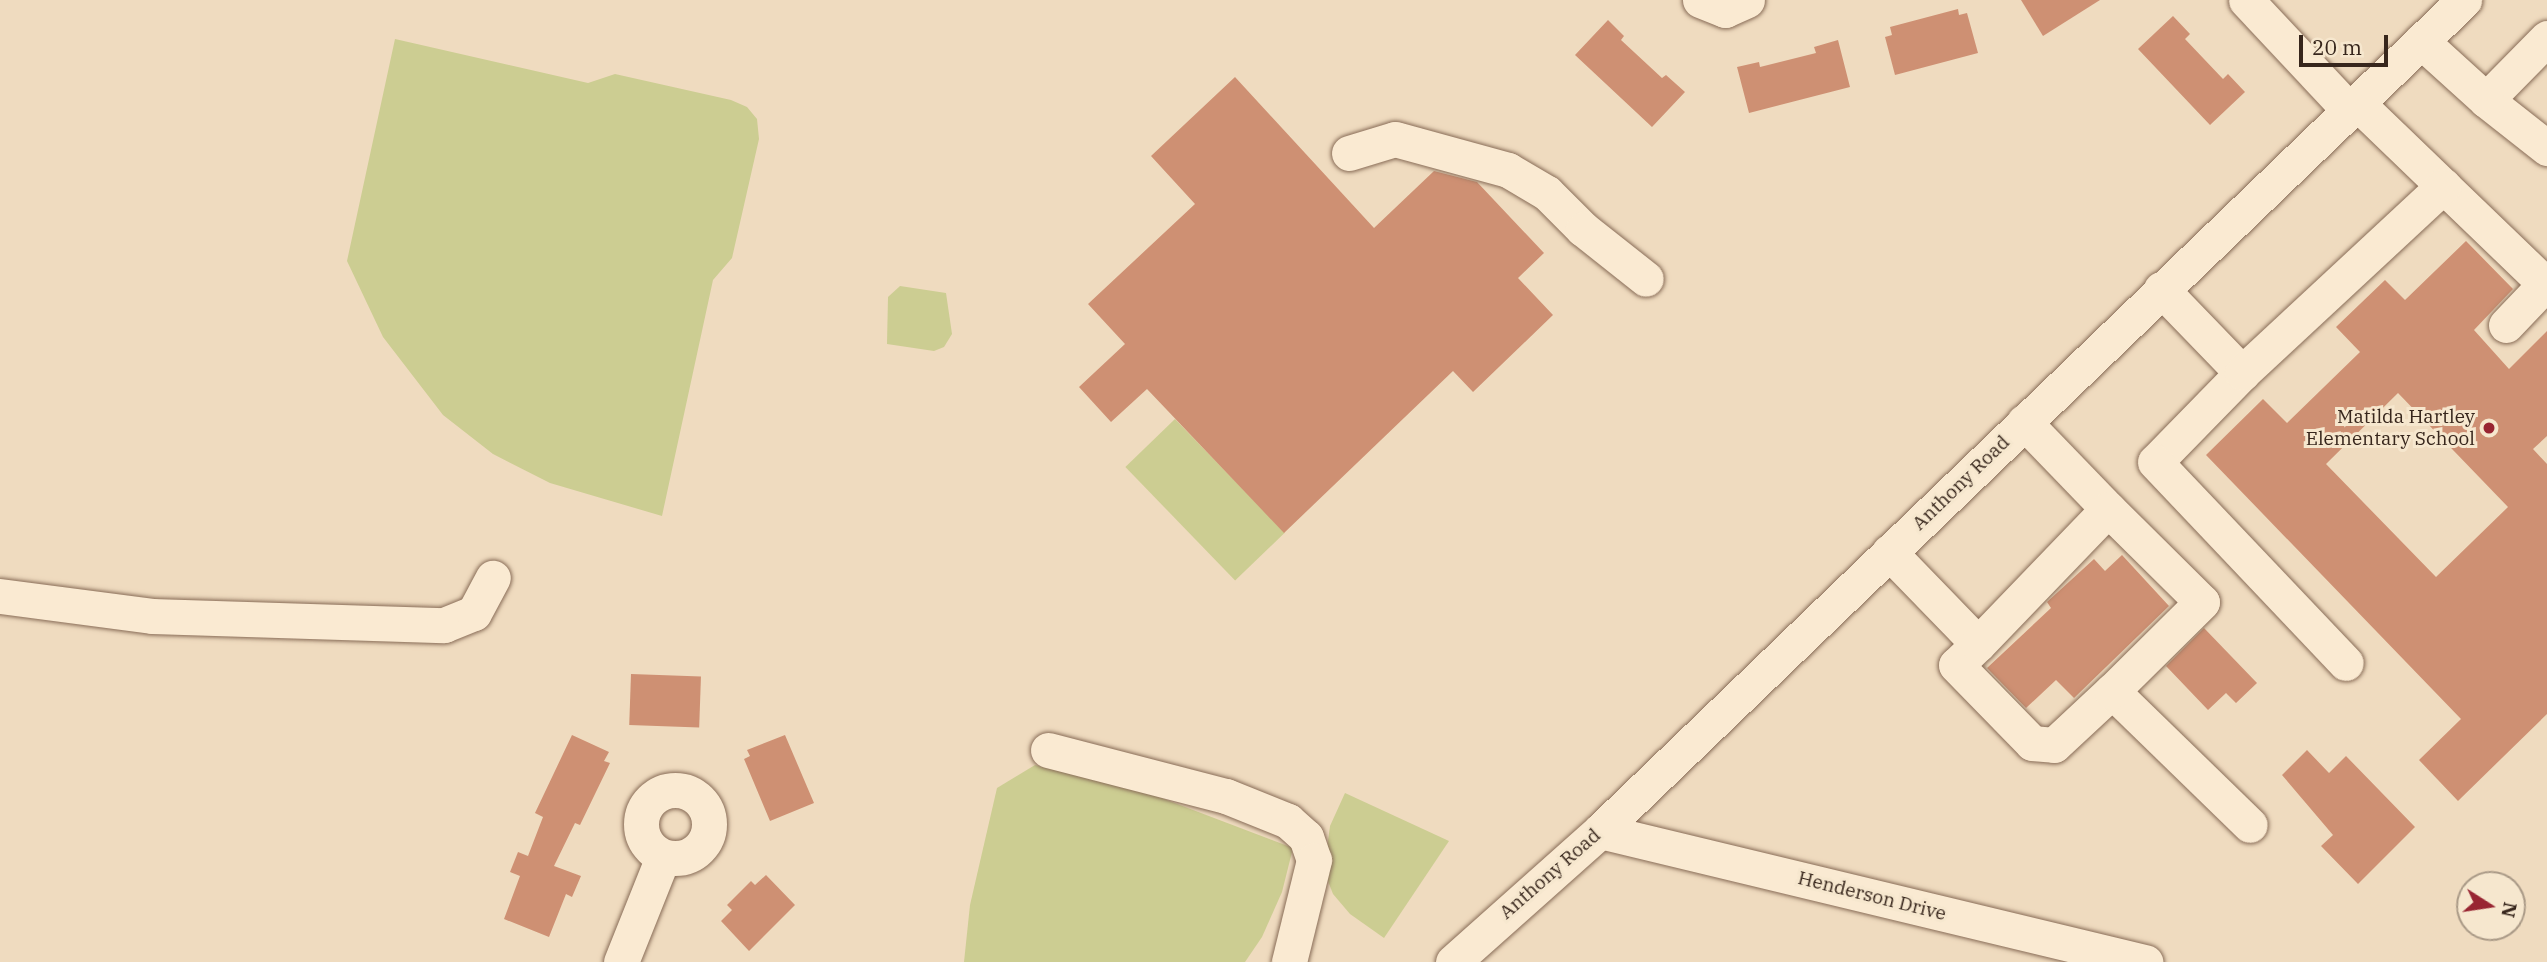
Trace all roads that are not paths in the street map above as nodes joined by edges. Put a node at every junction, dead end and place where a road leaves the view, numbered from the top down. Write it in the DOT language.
graph roads {
  1 [pos="1700,0"];
  2 [pos="1747,0"];
  3 [pos="2246,0"];
  4 [pos="2465,0"];
  5 [pos="2547,38"];
  6 [pos="2421,41"];
  7 [pos="2486,100"];
  8 [pos="2352,105"];
  9 [pos="2547,148"];
  10 [pos="1349,153"];
  11 [pos="2443,186"];
  12 [pos="1646,279"];
  13 [pos="2546,285"];
  14 [pos="2161,289"];
  15 [pos="2506,325"];
  16 [pos="2242,373"];
  17 [pos="2024,422"];
  18 [pos="2108,509"];
  19 [pos="1889,552"];
  20 [pos="493,578"];
  21 [pos="0,596"];
  22 [pos="1978,644"];
  23 [pos="2346,663"];
  24 [pos="2112,691"];
  25 [pos="1048,750"];
  26 [pos="2250,825"];
  27 [pos="1600,831"];
  28 [pos="663,857"];
  29 [pos="621,962"];
  30 [pos="1289,962"];
  31 [pos="1453,962"];
  32 [pos="2145,962"];
  1 -- 2 [label="street"];
  3 -- 8 [label="street"];
  4 -- 6 [label="street, Anthony Road"];
  5 -- 7 [label="street"];
  6 -- 7 [label="street"];
  6 -- 8 [label="street, Anthony Road"];
  7 -- 9 [label="street"];
  8 -- 11 [label="street"];
  8 -- 14 [label="street, Anthony Road"];
  10 -- 12 [label="street"];
  11 -- 13 [label="street"];
  11 -- 16 [label="street"];
  13 -- 15 [label="street"];
  14 -- 16 [label="street"];
  14 -- 17 [label="street, Anthony Road"];
  16 -- 23 [label="street"];
  17 -- 18 [label="street"];
  17 -- 19 [label="street, Anthony Road"];
  18 -- 22 [label="street"];
  18 -- 24 [label="street"];
  19 -- 22 [label="street"];
  19 -- 27 [label="street, Anthony Road"];
  20 -- 21 [label="street"];
  22 -- 24 [label="street"];
  24 -- 26 [label="street"];
  25 -- 30 [label="street"];
  27 -- 31 [label="street, Anthony Road"];
  27 -- 32 [label="street, Henderson Drive"];
  28 -- 29 [label="street"];
}
